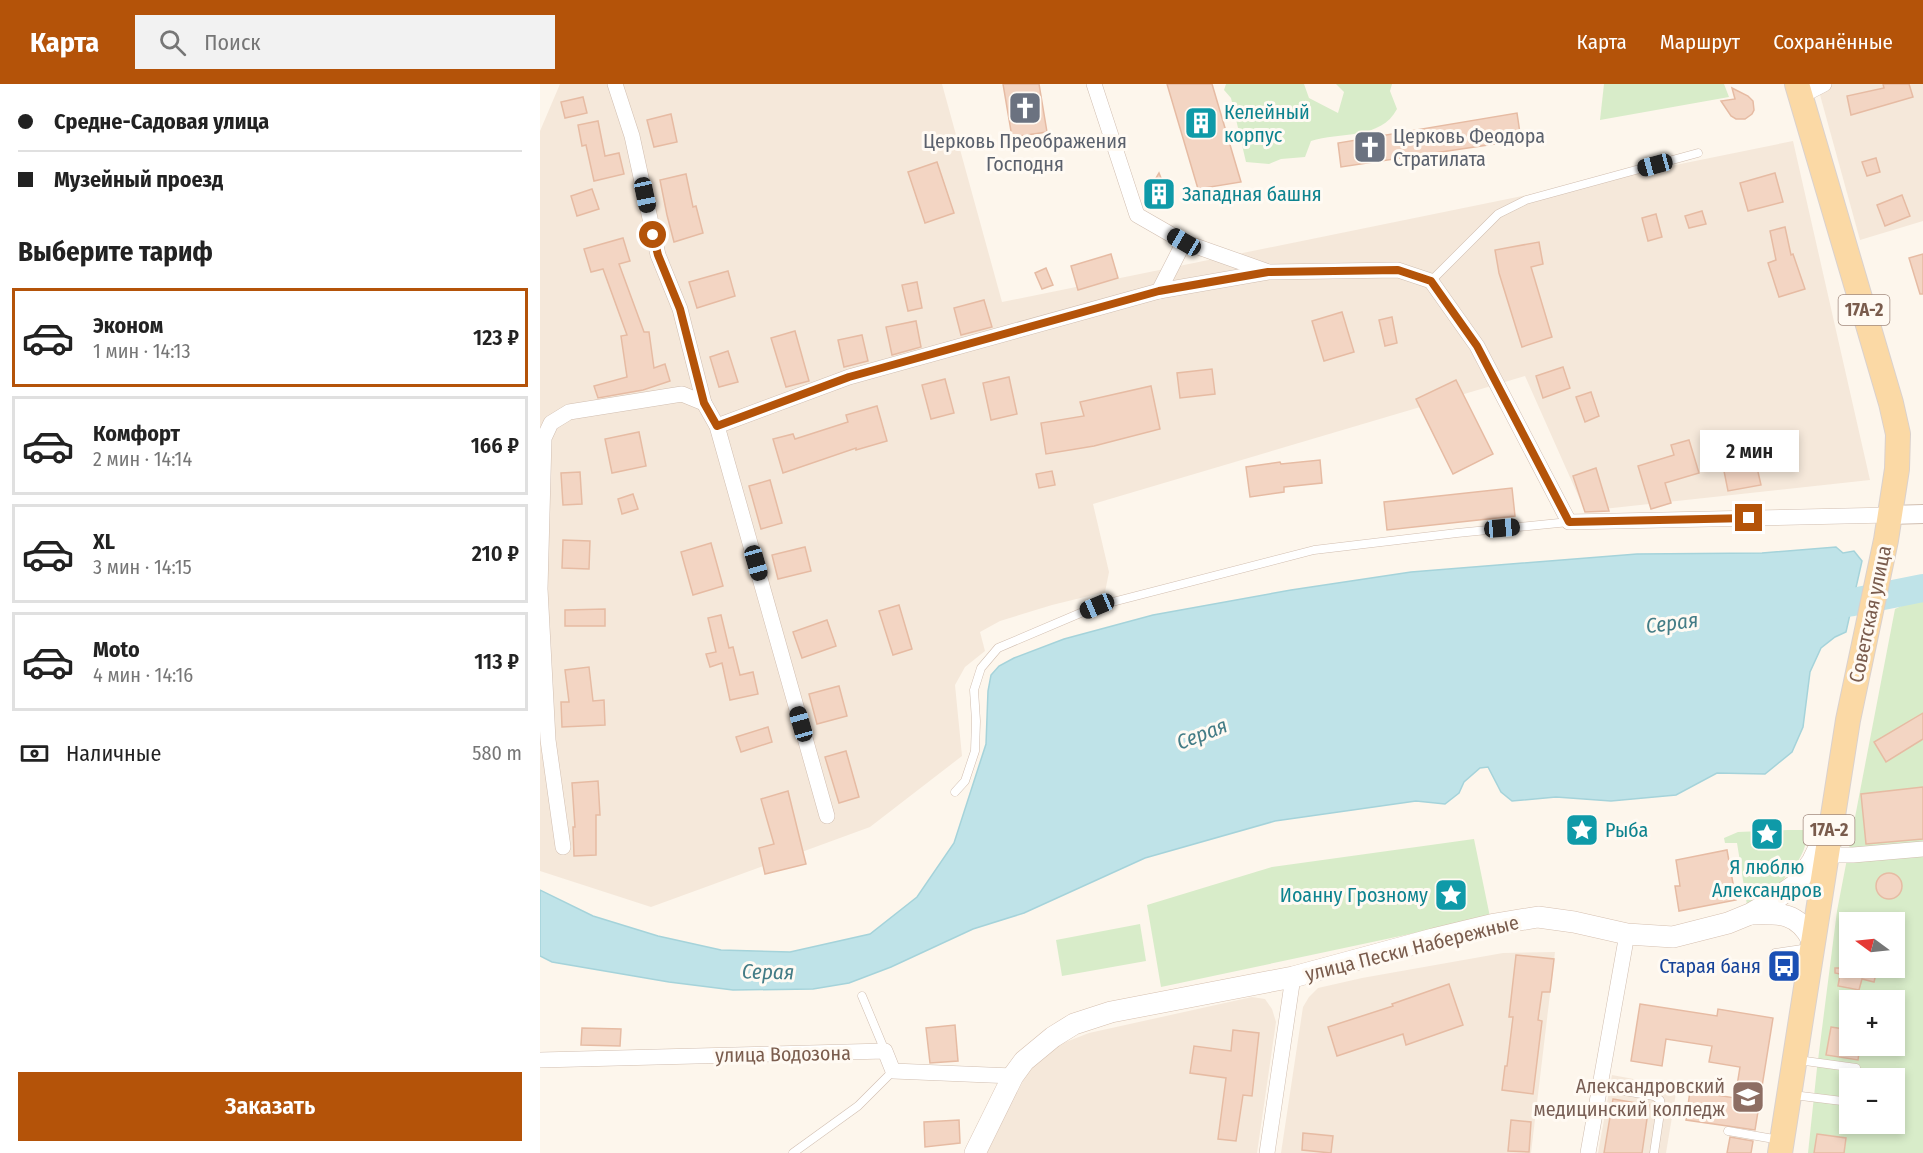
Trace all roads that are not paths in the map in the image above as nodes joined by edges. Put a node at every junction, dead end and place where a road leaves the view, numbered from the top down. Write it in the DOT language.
graph roads {
  1 [pos="615,84"];
  2 [pos="1094,84"];
  3 [pos="1824,84"];
  4 [pos="1799,90"];
  5 [pos="1698,153"];
  6 [pos="1184,242"];
  7 [pos="1268,272"];
  8 [pos="1431,281"];
  9 [pos="1159,291"];
  10 [pos="704,403"];
  11 [pos="717,426"];
  12 [pos="1923,514"];
  13 [pos="1890,515"];
  14 [pos="1569,522"];
  15 [pos="955,792"];
  16 [pos="827,816"];
  17 [pos="1830,825"];
  18 [pos="563,847"];
  19 [pos="1923,849"];
  20 [pos="1825,855"];
  21 [pos="1750,914"];
  22 [pos="1627,934"];
  23 [pos="1811,944"];
  24 [pos="1775,953"];
  25 [pos="1293,977"];
  26 [pos="862,996"];
  27 [pos="885,1051"];
  28 [pos="1794,1059"];
  29 [pos="540,1060"];
  30 [pos="1856,1068"];
  31 [pos="893,1071"];
  32 [pos="1013,1076"];
  33 [pos="1600,1087"];
  34 [pos="1788,1095"];
  35 [pos="1839,1101"];
  36 [pos="1728,1131"];
  37 [pos="1780,1147"];
  38 [pos="793,1153"];
  39 [pos="975,1153"];
  40 [pos="1267,1153"];
  41 [pos="1588,1153"];
  42 [pos="1654,1153"];
  1 -- 10 [label="street"];
  2 -- 6 [label="street"];
  3 -- 4 [label="street"];
  4 -- 13 [label="main road, Советская улица / 17А-2"];
  5 -- 8 [label="lane"];
  6 -- 7 [label="street"];
  6 -- 9 [label="street"];
  7 -- 8 [label="street"];
  7 -- 9 [label="street"];
  8 -- 14 [label="street"];
  9 -- 11 [label="street"];
  10 -- 11 [label="street"];
  10 -- 18 [label="street"];
  11 -- 16 [label="street"];
  12 -- 13 [label="street"];
  13 -- 14 [label="street"];
  13 -- 17 [label="main road, Советская улица / 17А-2"];
  14 -- 15 [label="lane"];
  17 -- 20 [label="main road, Советская улица / 17А-2"];
  17 -- 21 [label="main road, улица Пески Набережные"];
  19 -- 20 [label="street"];
  20 -- 23 [label="main road, Советская улица / 17А-2"];
  21 -- 22 [label="main road, улица Пески Набережные"];
  21 -- 23 [label="main road, улица Пески Набережные"];
  22 -- 25 [label="main road, улица Пески Набережные"];
  22 -- 33 [label="street"];
  23 -- 24 [label="lane"];
  23 -- 28 [label="main road, Советская улица / 17А-2"];
  25 -- 32 [label="main road, улица Пески Набережные"];
  25 -- 40 [label="street"];
  26 -- 27 [label="lane"];
  27 -- 29 [label="street, улица Водозона"];
  27 -- 31 [label="street"];
  28 -- 30 [label="lane"];
  28 -- 34 [label="main road, Советская улица / 17А-2"];
  31 -- 32 [label="street"];
  31 -- 38 [label="lane"];
  32 -- 39 [label="main road, улица Пески Набережные"];
  33 -- 41 [label="street"];
  33 -- 42 [label="lane"];
  34 -- 35 [label="lane"];
  34 -- 37 [label="main road, Советская улица / 17А-2"];
  36 -- 37 [label="lane"];
}
